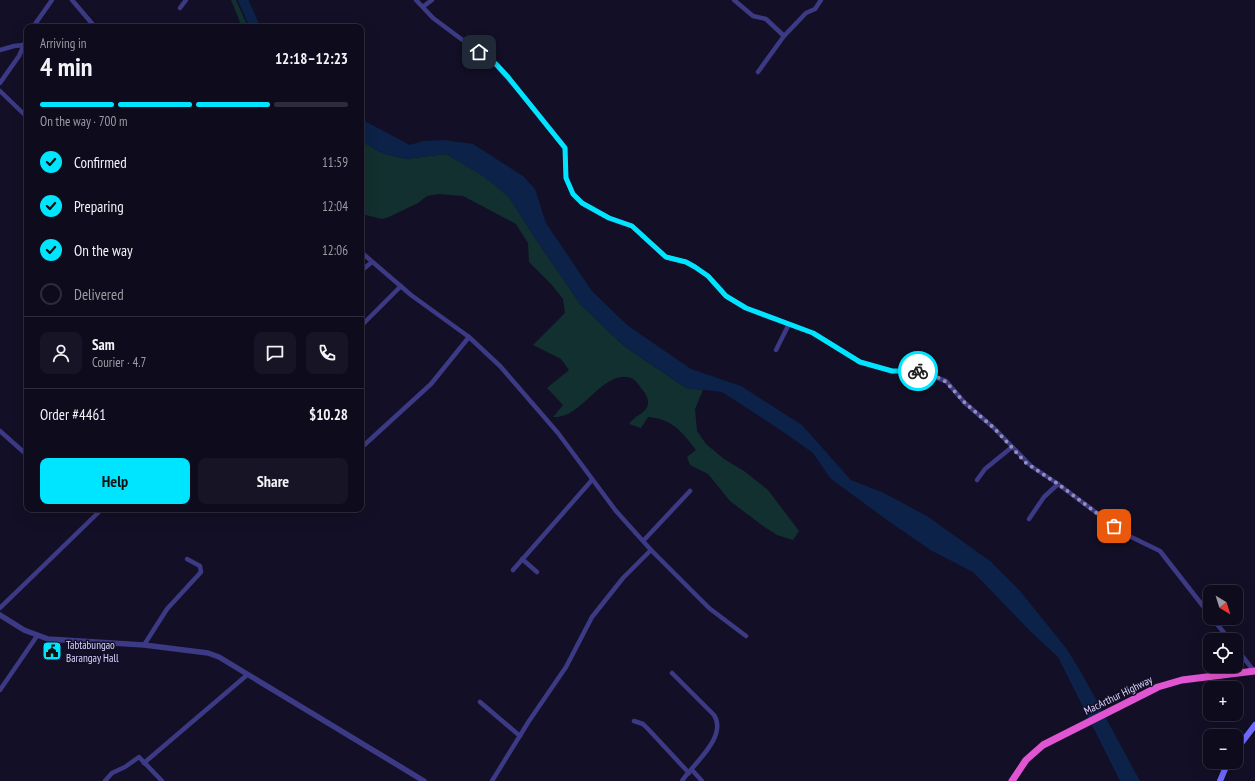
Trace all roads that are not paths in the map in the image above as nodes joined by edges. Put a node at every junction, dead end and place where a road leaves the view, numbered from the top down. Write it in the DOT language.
graph roads {
  1 [pos="52,0"];
  2 [pos="72,0"];
  3 [pos="186,0"];
  4 [pos="416,0"];
  5 [pos="432,0"];
  6 [pos="734,0"];
  7 [pos="822,0"];
  8 [pos="424,6"];
  9 [pos="180,8"];
  10 [pos="35,24"];
  11 [pos="92,24"];
  12 [pos="784,36"];
  13 [pos="24,45"];
  14 [pos="0,50"];
  15 [pos="758,72"];
  16 [pos="0,83"];
  17 [pos="0,91"];
  18 [pos="24,114"];
  19 [pos="364,255"];
  20 [pos="372,262"];
  21 [pos="364,269"];
  22 [pos="401,286"];
  23 [pos="364,323"];
  24 [pos="789,324"];
  25 [pos="469,337"];
  26 [pos="776,350"];
  27 [pos="0,431"];
  28 [pos="364,445"];
  29 [pos="1012,447"];
  30 [pos="24,452"];
  31 [pos="592,480"];
  32 [pos="976,480"];
  33 [pos="1058,484"];
  34 [pos="690,491"];
  35 [pos="96,512"];
  36 [pos="1028,519"];
  37 [pos="644,540"];
  38 [pos="651,550"];
  39 [pos="187,559"];
  40 [pos="522,559"];
  41 [pos="513,570"];
  42 [pos="537,572"];
  43 [pos="1203,606"];
  44 [pos="0,608"];
  45 [pos="0,614"];
  46 [pos="1218,625"];
  47 [pos="1224,633"];
  48 [pos="37,636"];
  49 [pos="746,636"];
  50 [pos="144,645"];
  51 [pos="1243,656"];
  52 [pos="1255,671"];
  53 [pos="672,673"];
  54 [pos="247,675"];
  55 [pos="0,690"];
  56 [pos="480,702"];
  57 [pos="634,721"];
  58 [pos="1255,725"];
  59 [pos="520,736"];
  60 [pos="1243,741"];
  61 [pos="144,763"];
  62 [pos="1225,769"];
  63 [pos="690,771"];
  64 [pos="105,781"];
  65 [pos="162,781"];
  66 [pos="424,781"];
  67 [pos="492,781"];
  68 [pos="682,781"];
  69 [pos="702,781"];
  70 [pos="1012,781"];
  71 [pos="1220,781"];
  1 -- 10 [label="street"];
  2 -- 11 [label="street"];
  3 -- 9 [label="street"];
  4 -- 8 [label="street"];
  5 -- 8 [label="street"];
  6 -- 12 [label="street"];
  7 -- 12 [label="street"];
  8 -- 24 [label="street"];
  12 -- 15 [label="street"];
  13 -- 14 [label="street"];
  13 -- 16 [label="street"];
  17 -- 18 [label="street"];
  19 -- 20 [label="street"];
  20 -- 21 [label="street"];
  20 -- 22 [label="street"];
  22 -- 23 [label="street"];
  22 -- 25 [label="street"];
  24 -- 26 [label="street"];
  24 -- 29 [label="street"];
  25 -- 28 [label="street"];
  25 -- 31 [label="street"];
  27 -- 30 [label="street"];
  29 -- 32 [label="street"];
  29 -- 33 [label="street"];
  31 -- 37 [label="street"];
  31 -- 40 [label="street"];
  33 -- 36 [label="street"];
  33 -- 43 [label="street"];
  34 -- 37 [label="street"];
  35 -- 44 [label="street"];
  37 -- 38 [label="street"];
  38 -- 49 [label="street"];
  38 -- 59 [label="street"];
  39 -- 50 [label="street"];
  40 -- 41 [label="street"];
  40 -- 42 [label="street"];
  45 -- 48 [label="street"];
  46 -- 47 [label="street"];
  48 -- 50 [label="street"];
  48 -- 55 [label="street"];
  50 -- 54 [label="street"];
  51 -- 52 [label="street"];
  52 -- 70 [label="highway, MacArthur Highway"];
  53 -- 63 [label="street"];
  54 -- 61 [label="street"];
  54 -- 66 [label="street"];
  56 -- 59 [label="street"];
  57 -- 63 [label="street"];
  58 -- 60 [label="main road"];
  59 -- 67 [label="street"];
  61 -- 64 [label="street"];
  61 -- 65 [label="street"];
  62 -- 71 [label="main road"];
  63 -- 68 [label="street"];
  63 -- 69 [label="street"];
}
